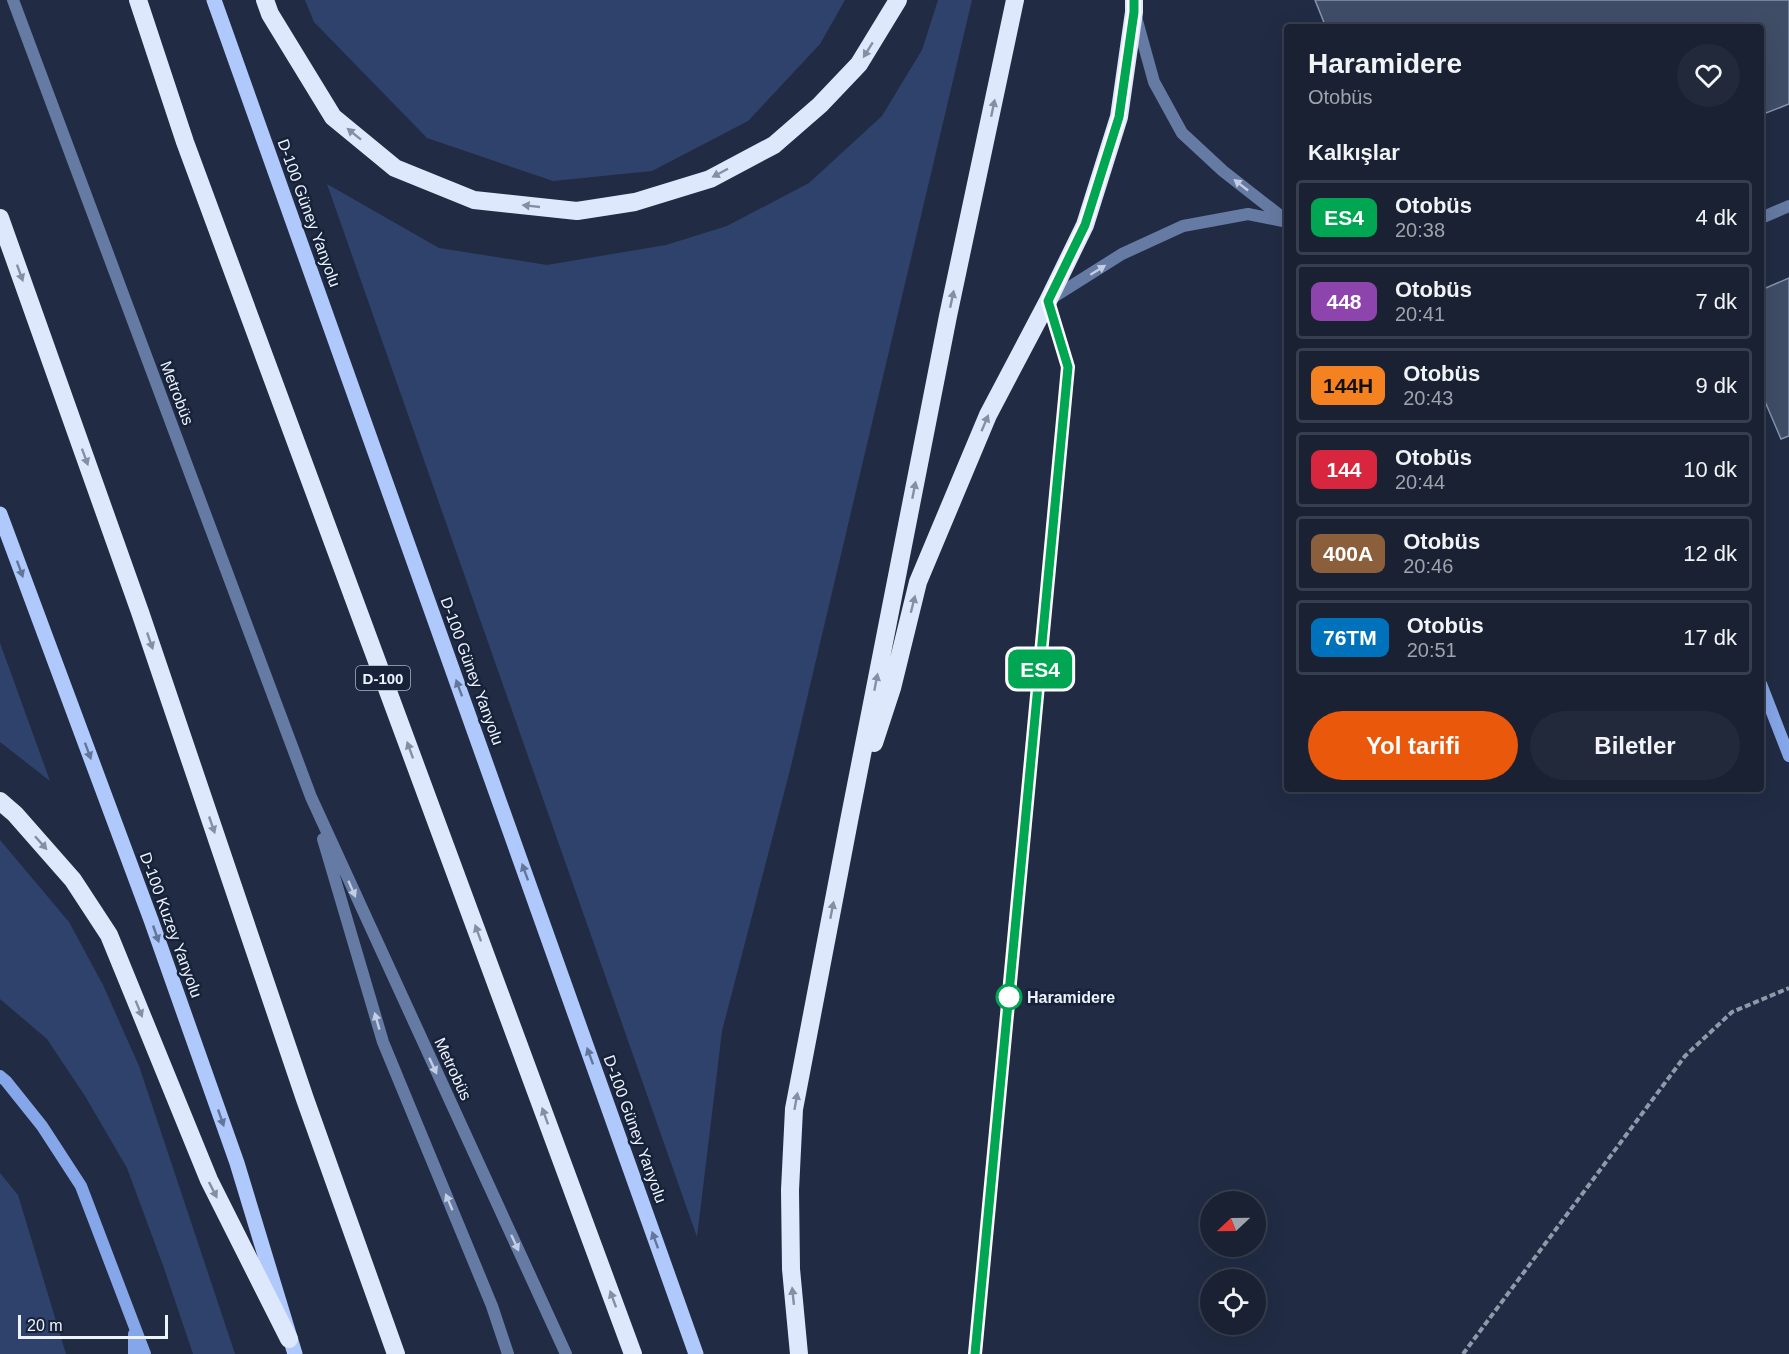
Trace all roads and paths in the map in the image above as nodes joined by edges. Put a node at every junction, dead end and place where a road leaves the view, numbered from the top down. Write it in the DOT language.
graph roads {
  1 [pos="13,0"];
  2 [pos="138,0"];
  3 [pos="214,0"];
  4 [pos="265,0"];
  5 [pos="898,0"];
  6 [pos="1015,0"];
  7 [pos="1134,6"];
  8 [pos="1789,206"];
  9 [pos="1764,217"];
  10 [pos="0,218"];
  11 [pos="1284,219"];
  12 [pos="1284,220"];
  13 [pos="1048,301"];
  14 [pos="0,514"];
  15 [pos="1764,692"];
  16 [pos="1789,756"];
  17 [pos="311,797"];
  18 [pos="0,801"];
  19 [pos="849,821"];
  20 [pos="1789,988"];
  21 [pos="0,1076"];
  22 [pos="134,1323"];
  23 [pos="292,1347"];
  24 [pos="134,1354"];
  25 [pos="145,1354"];
  26 [pos="396,1354"];
  27 [pos="508,1354"];
  28 [pos="566,1354"];
  29 [pos="633,1354"];
  30 [pos="696,1354"];
  31 [pos="799,1354"];
  32 [pos="975,1354"];
  33 [pos="1463,1354"];
  1 -- 17 [label="street, Metrobüs"];
  29 -- 2 [label="highway, D-100, one-way"];
  30 -- 3 [label="main road, D-100 Güney Yanyolu, one-way"];
  5 -- 4 [label="highway, one-way"];
  19 -- 6 [label="highway, one-way"];
  11 -- 7 [label="street, one-way"];
  7 -- 13 [label="highway"];
  8 -- 9 [label="street"];
  10 -- 26 [label="highway, one-way"];
  13 -- 12 [label="street, one-way"];
  19 -- 13 [label="highway, one-way"];
  13 -- 32 [label="street"];
  14 -- 23 [label="main road, D-100 Kuzey Yanyolu, one-way"];
  15 -- 16 [label="main road"];
  27 -- 17 [label="street, Metrobüs, one-way"];
  17 -- 28 [label="street, Metrobüs, one-way"];
  18 -- 23 [label="highway, one-way"];
  31 -- 19 [label="highway, one-way"];
  20 -- 33 [label="path"];
  21 -- 22 [label="main road"];
  22 -- 24 [label="main road"];
  22 -- 25 [label="main road"];
}
